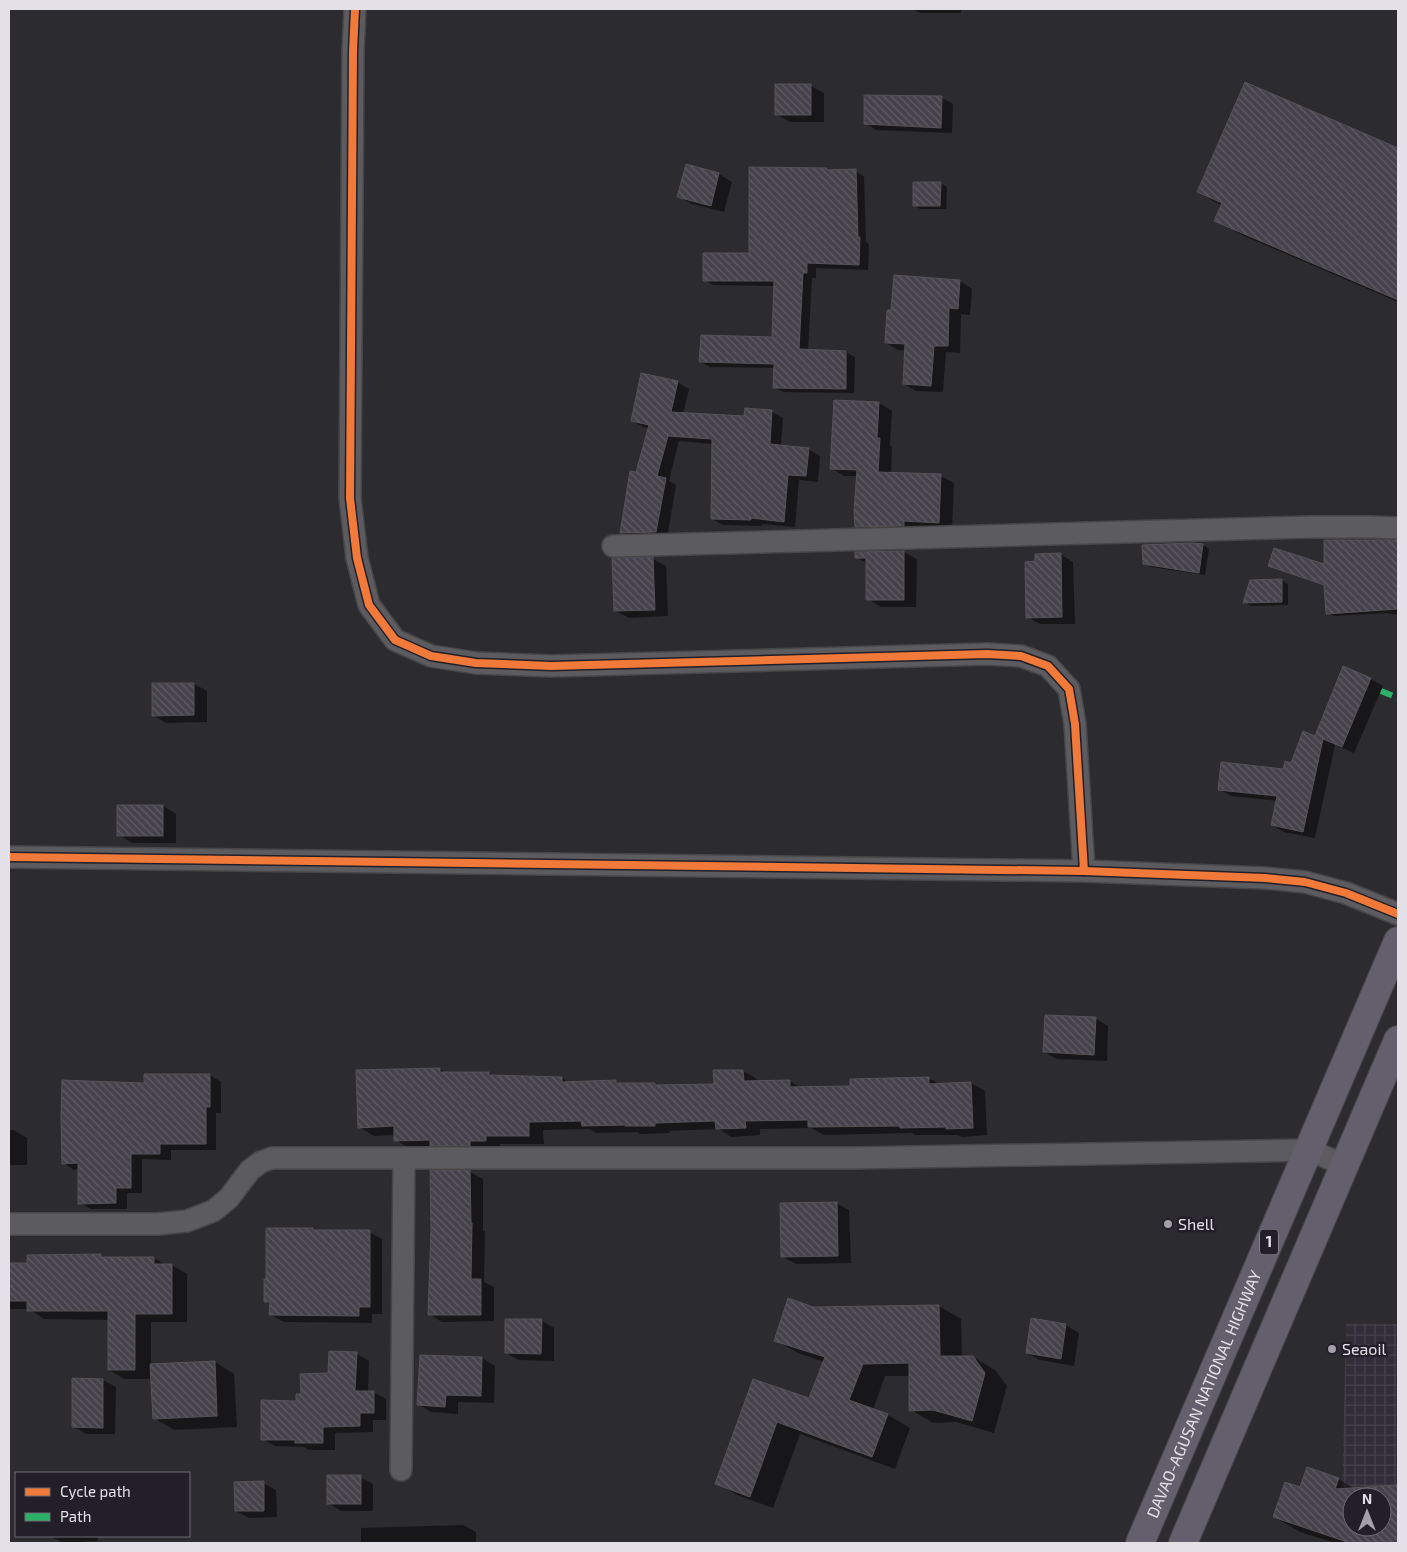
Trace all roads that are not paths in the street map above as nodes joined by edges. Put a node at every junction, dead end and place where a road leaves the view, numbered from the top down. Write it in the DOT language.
graph roads {
  1 [pos="355,9"];
  2 [pos="1398,528"];
  3 [pos="613,546"];
  4 [pos="9,857"];
  5 [pos="1084,871"];
  6 [pos="1398,914"];
  7 [pos="1398,940"];
  8 [pos="1396,1051"];
  9 [pos="1308,1150"];
  10 [pos="404,1158"];
  11 [pos="1345,1165"];
  12 [pos="9,1224"];
  13 [pos="401,1470"];
  14 [pos="1140,1543"];
  15 [pos="1182,1543"];
  1 -- 5 [label="street"];
  2 -- 3 [label="street"];
  4 -- 5 [label="street"];
  5 -- 6 [label="street"];
  7 -- 9 [label="highway, DAVAO-AGUSAN NATIONAL HIGHWAY / 1"];
  8 -- 11 [label="highway"];
  9 -- 10 [label="street"];
  9 -- 11 [label="street"];
  9 -- 14 [label="highway, DAVAO-AGUSAN NATIONAL HIGHWAY / 1"];
  10 -- 12 [label="street"];
  10 -- 13 [label="street"];
  11 -- 15 [label="highway"];
}
